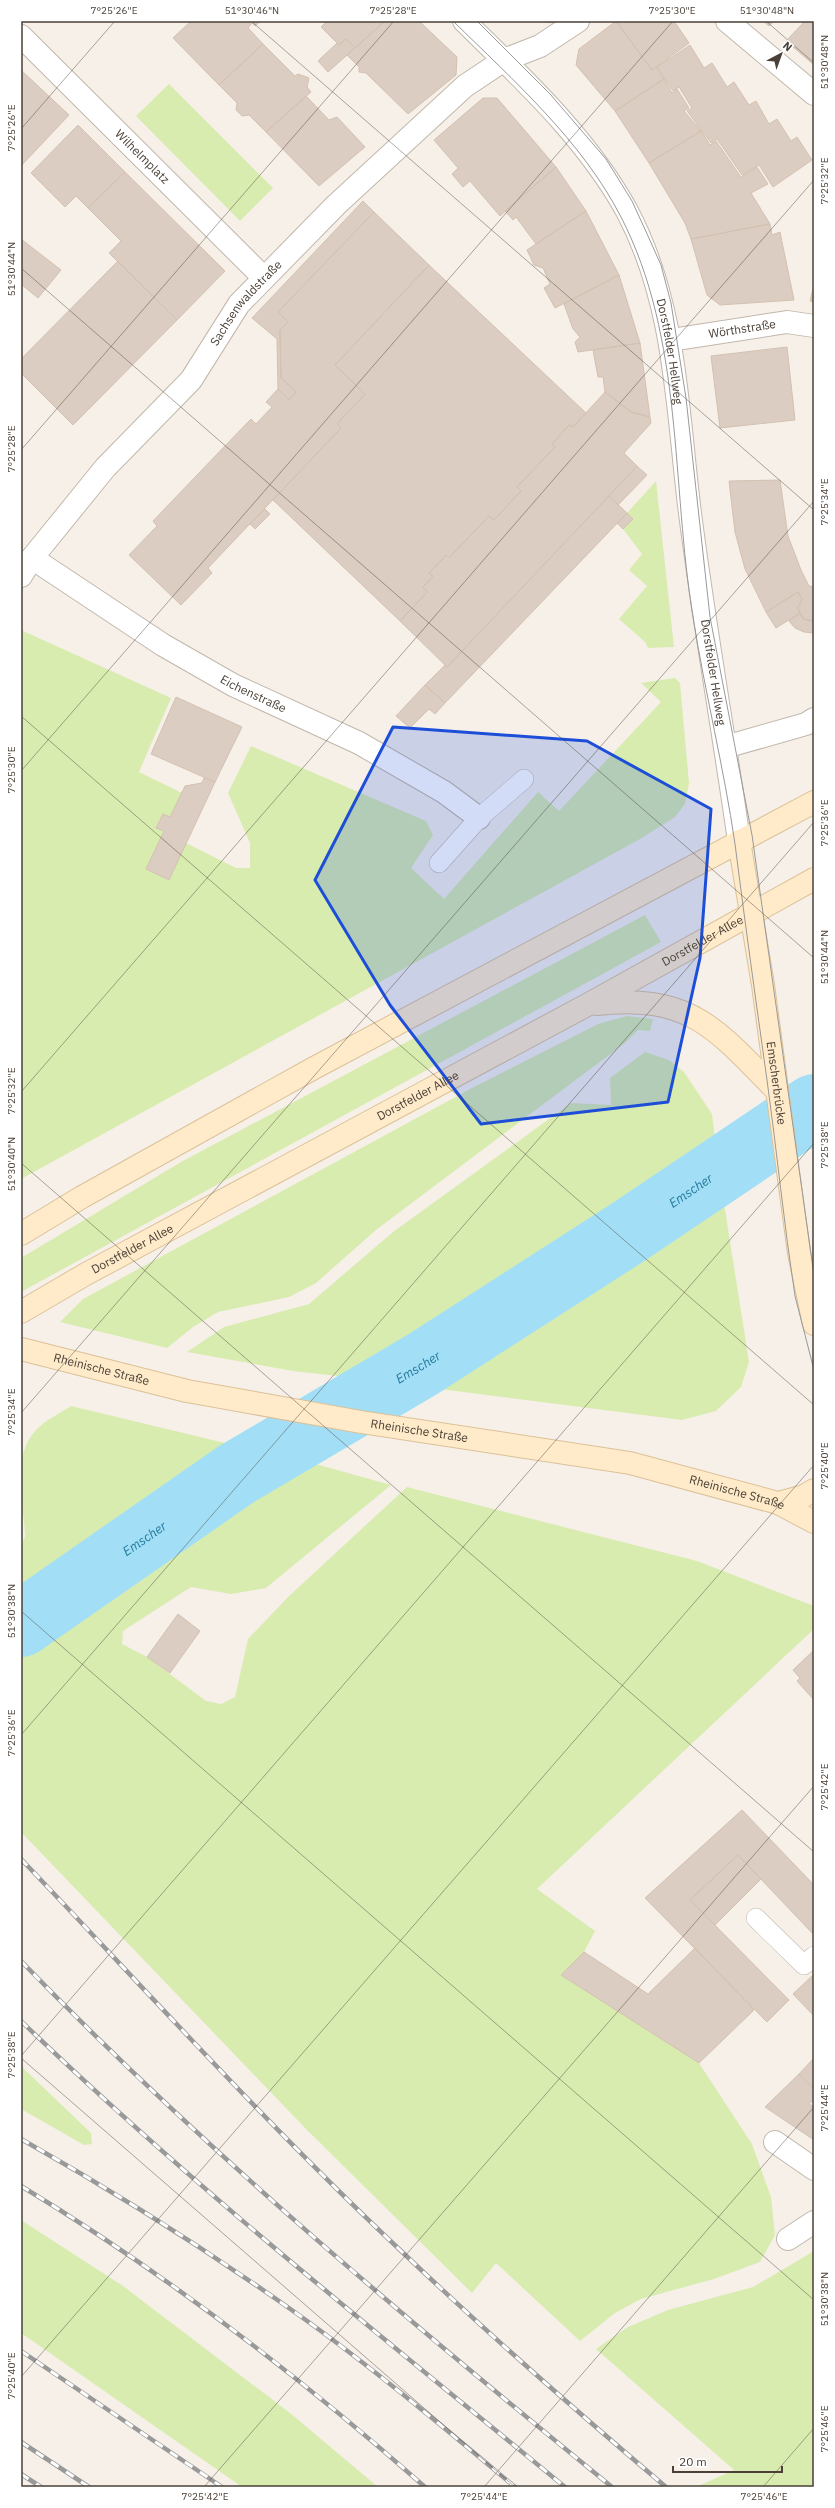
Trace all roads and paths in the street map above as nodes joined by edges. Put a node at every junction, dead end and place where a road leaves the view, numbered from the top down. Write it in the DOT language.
graph roads {
  1 [pos="464,21"];
  2 [pos="578,21"];
  3 [pos="728,21"];
  4 [pos="21,36"];
  5 [pos="504,60"];
  6 [pos="814,94"];
  7 [pos="264,278"];
  8 [pos="814,326"];
  9 [pos="671,340"];
  10 [pos="32,558"];
  11 [pos="21,576"];
  12 [pos="814,719"];
  13 [pos="725,747"];
  14 [pos="524,779"];
  15 [pos="814,802"];
  16 [pos="479,818"];
  17 [pos="739,841"];
  18 [pos="440,863"];
  19 [pos="814,879"];
  20 [pos="750,915"];
  21 [pos="587,1005"];
  22 [pos="777,1091"];
  23 [pos="21,1234"];
  24 [pos="21,1312"];
  25 [pos="814,1324"];
  26 [pos="21,1349"];
  27 [pos="814,1490"];
  28 [pos="778,1504"];
  29 [pos="814,1522"];
  30 [pos="756,1918"];
  31 [pos="814,1956"];
  32 [pos="776,2142"];
  33 [pos="814,2170"];
  34 [pos="814,2222"];
  35 [pos="788,2239"];
  1 -- 5 [label="street, Dorstfelder Hellweg"];
  2 -- 5 [label="street, Sachsenwaldstraße"];
  3 -- 6 [label="street"];
  4 -- 7 [label="street, Wilhelmplatz"];
  5 -- 7 [label="street, Sachsenwaldstraße"];
  5 -- 9 [label="street, Dorstfelder Hellweg"];
  7 -- 10 [label="street, Sachsenwaldstraße"];
  8 -- 9 [label="street, Wörthstraße"];
  9 -- 13 [label="street, Dorstfelder Hellweg"];
  10 -- 11 [label="street, Sachsenwaldstraße"];
  10 -- 16 [label="street, Eichenstraße"];
  12 -- 13 [label="street"];
  13 -- 17 [label="street, Dorstfelder Hellweg"];
  14 -- 16 [label="lane"];
  15 -- 17 [label="main road"];
  16 -- 18 [label="lane"];
  17 -- 20 [label="main road, Emscherbrücke"];
  17 -- 23 [label="main road"];
  19 -- 20 [label="main road, Dorstfelder Allee"];
  20 -- 21 [label="main road, Dorstfelder Allee"];
  20 -- 22 [label="main road, Emscherbrücke"];
  21 -- 22 [label="main road"];
  21 -- 24 [label="main road, Dorstfelder Allee"];
  22 -- 25 [label="main road, Emscherbrücke"];
  26 -- 28 [label="main road, Rheinische Straße"];
  27 -- 28 [label="main road"];
  28 -- 29 [label="main road, Rheinische Straße"];
  30 -- 31 [label="lane"];
  32 -- 33 [label="street"];
  34 -- 35 [label="street"];
}
